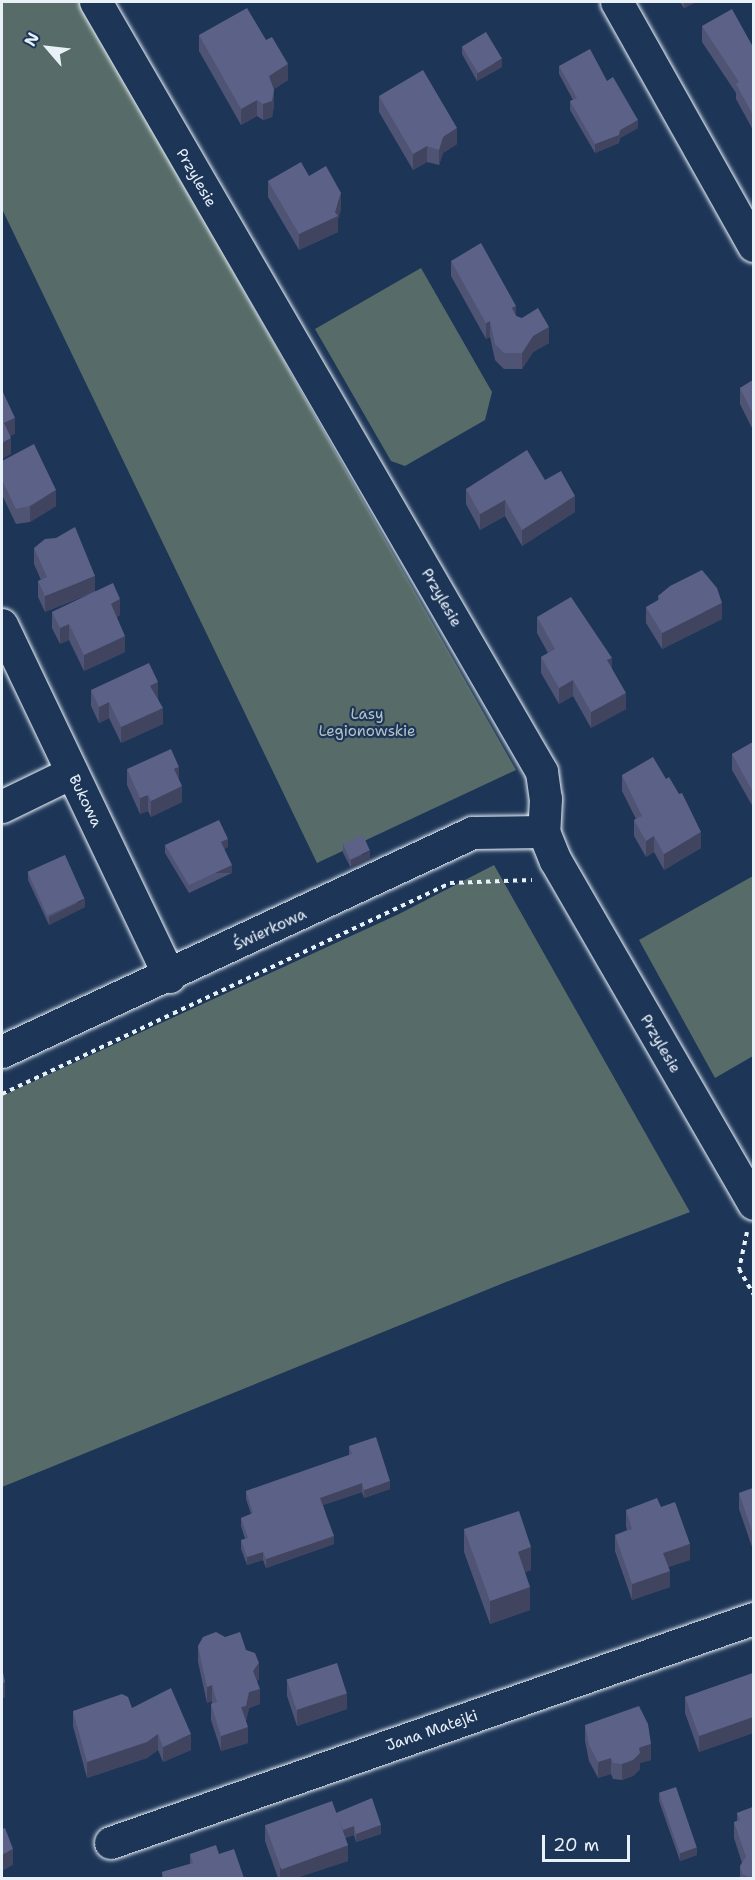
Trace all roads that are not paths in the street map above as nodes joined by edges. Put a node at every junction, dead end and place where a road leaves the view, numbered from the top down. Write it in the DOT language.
graph roads {
  1 [pos="96,2"];
  2 [pos="617,2"];
  3 [pos="753,246"];
  4 [pos="2,625"];
  5 [pos="72,773"];
  6 [pos="2,807"];
  7 [pos="544,832"];
  8 [pos="170,977"];
  9 [pos="2,1053"];
  10 [pos="753,1204"];
  11 [pos="753,1619"];
  12 [pos="111,1843"];
  1 -- 7 [label="street, Przylesie"];
  2 -- 3 [label="street"];
  4 -- 5 [label="street, Bukowa"];
  5 -- 6 [label="street"];
  5 -- 8 [label="street, Bukowa"];
  7 -- 8 [label="street, Świerkowa"];
  7 -- 10 [label="street, Przylesie"];
  8 -- 9 [label="street, Świerkowa"];
  11 -- 12 [label="street, Jana Matejki"];
}
